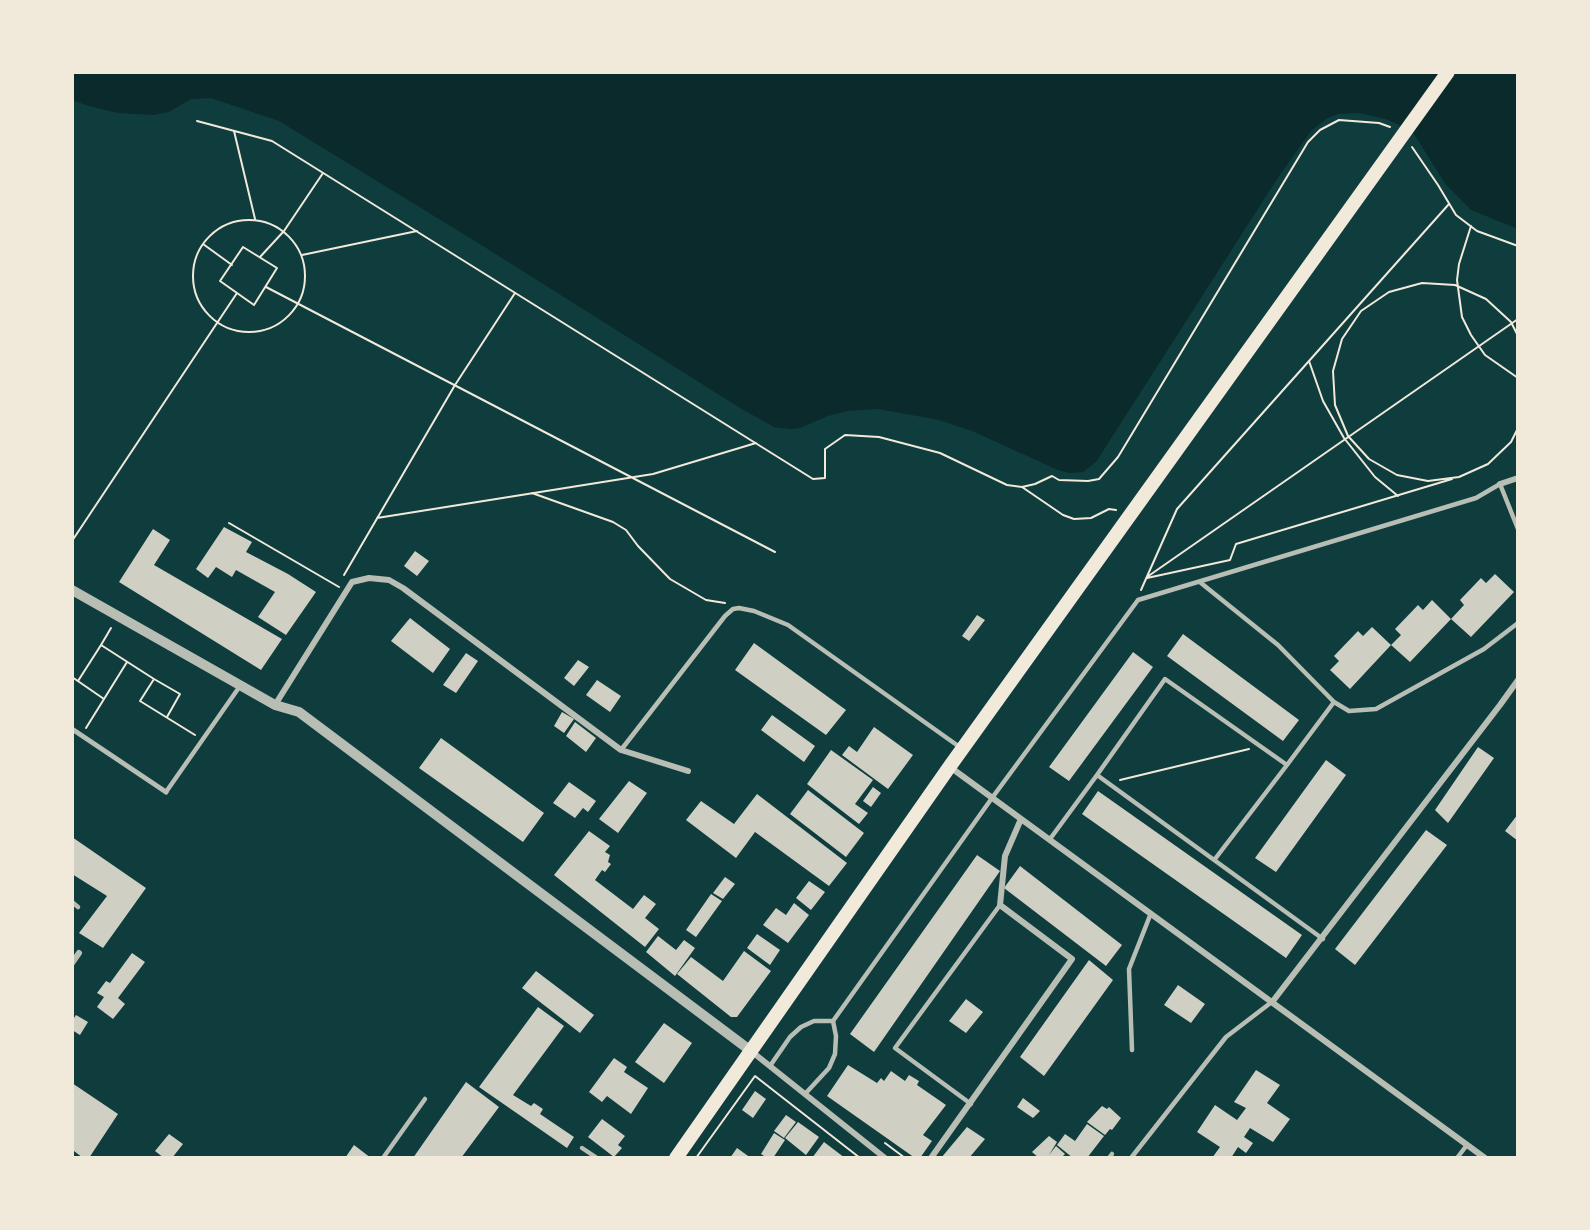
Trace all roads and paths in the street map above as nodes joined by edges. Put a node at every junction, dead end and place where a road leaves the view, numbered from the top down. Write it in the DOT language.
graph roads {
  1 [pos="1448,72"];
  2 [pos="196,121"];
  3 [pos="1393,128"];
  4 [pos="234,131"];
  5 [pos="1406,139"];
  6 [pos="323,173"];
  7 [pos="1449,204"];
  8 [pos="255,220"];
  9 [pos="1470,226"];
  10 [pos="284,231"];
  11 [pos="417,231"];
  12 [pos="203,244"];
  13 [pos="1518,246"];
  14 [pos="302,255"];
  15 [pos="260,258"];
  16 [pos="232,264"];
  17 [pos="266,287"];
  18 [pos="1458,287"];
  19 [pos="237,293"];
  20 [pos="515,293"];
  21 [pos="299,304"];
  22 [pos="1518,319"];
  23 [pos="217,323"];
  24 [pos="1512,324"];
  25 [pos="1518,336"];
  26 [pos="1479,346"];
  27 [pos="1309,361"];
  28 [pos="1518,378"];
  29 [pos="454,385"];
  30 [pos="1518,428"];
  31 [pos="1348,436"];
  32 [pos="1518,436"];
  33 [pos="1344,438"];
  34 [pos="1510,442"];
  35 [pos="756,443"];
  36 [pos="632,477"];
  37 [pos="1459,477"];
  38 [pos="1518,478"];
  39 [pos="1500,483"];
  40 [pos="1022,487"];
  41 [pos="531,493"];
  42 [pos="1398,496"];
  43 [pos="1119,510"];
  44 [pos="377,518"];
  45 [pos="230,523"];
  46 [pos="1518,529"];
  47 [pos="72,541"];
  48 [pos="776,552"];
  49 [pos="343,576"];
  50 [pos="1144,579"];
  51 [pos="1201,583"];
  52 [pos="72,590"];
  53 [pos="346,591"];
  54 [pos="736,609"];
  55 [pos="1518,623"];
  56 [pos="112,625"];
  57 [pos="101,645"];
  58 [pos="127,662"];
  59 [pos="72,677"];
  60 [pos="154,678"];
  61 [pos="1518,680"];
  62 [pos="78,681"];
  63 [pos="241,686"];
  64 [pos="104,699"];
  65 [pos="1334,702"];
  66 [pos="274,705"];
  67 [pos="167,718"];
  68 [pos="72,729"];
  69 [pos="81,735"];
  70 [pos="203,740"];
  71 [pos="1260,747"];
  72 [pos="962,749"];
  73 [pos="621,750"];
  74 [pos="1287,765"];
  75 [pos="950,766"];
  76 [pos="688,771"];
  77 [pos="1097,775"];
  78 [pos="1108,783"];
  79 [pos="166,792"];
  80 [pos="992,798"];
  81 [pos="1021,819"];
  82 [pos="1050,839"];
  83 [pos="1215,859"];
  84 [pos="72,903"];
  85 [pos="1000,905"];
  86 [pos="78,907"];
  87 [pos="1151,913"];
  88 [pos="1323,939"];
  89 [pos="79,953"];
  90 [pos="72,963"];
  91 [pos="1273,1001"];
  92 [pos="832,1021"];
  93 [pos="1132,1050"];
  94 [pos="751,1051"];
  95 [pos="770,1066"];
  96 [pos="806,1094"];
  97 [pos="425,1099"];
  98 [pos="971,1104"];
  99 [pos="1467,1145"];
  100 [pos="582,1148"];
  101 [pos="384,1158"];
  102 [pos="597,1158"];
  103 [pos="676,1158"];
  104 [pos="696,1158"];
  105 [pos="860,1158"];
  106 [pos="885,1158"];
  107 [pos="931,1158"];
  108 [pos="1131,1158"];
  109 [pos="1457,1158"];
  110 [pos="1485,1158"];
  1 -- 72 [label="main road"];
  2 -- 4 [label="path"];
  3 -- 40 [label="path"];
  4 -- 6 [label="path"];
  4 -- 8 [label="path"];
  5 -- 7 [label="path"];
  6 -- 10 [label="path"];
  6 -- 11 [label="path"];
  7 -- 9 [label="path"];
  7 -- 27 [label="path"];
  8 -- 10 [label="path"];
  8 -- 12 [label="path"];
  9 -- 13 [label="path"];
  9 -- 18 [label="path"];
  10 -- 14 [label="path"];
  10 -- 15 [label="path"];
  11 -- 14 [label="path"];
  11 -- 20 [label="path"];
  12 -- 16 [label="path"];
  12 -- 23 [label="path"];
  14 -- 21 [label="path"];
  15 -- 16 [label="path"];
  15 -- 17 [label="path"];
  16 -- 19 [label="path"];
  17 -- 19 [label="path"];
  17 -- 21 [label="path"];
  18 -- 24 [label="path"];
  18 -- 26 [label="path"];
  18 -- 31 [label="path"];
  19 -- 23 [label="path"];
  20 -- 29 [label="path"];
  20 -- 35 [label="path"];
  21 -- 23 [label="path"];
  21 -- 29 [label="path"];
  22 -- 24 [label="path"];
  23 -- 47 [label="path"];
  24 -- 25 [label="path"];
  24 -- 26 [label="path"];
  26 -- 28 [label="path"];
  26 -- 31 [label="path"];
  27 -- 33 [label="path"];
  27 -- 50 [label="path"];
  29 -- 36 [label="path"];
  29 -- 44 [label="path"];
  30 -- 34 [label="path"];
  31 -- 33 [label="path"];
  31 -- 37 [label="path"];
  32 -- 34 [label="path"];
  33 -- 42 [label="path"];
  33 -- 50 [label="path"];
  34 -- 37 [label="path"];
  35 -- 36 [label="path"];
  35 -- 40 [label="path"];
  36 -- 41 [label="path"];
  36 -- 48 [label="path"];
  37 -- 42 [label="path"];
  38 -- 39 [label="street"];
  39 -- 46 [label="lane"];
  39 -- 51 [label="lane"];
  40 -- 43 [label="path"];
  41 -- 44 [label="path"];
  41 -- 54 [label="path"];
  42 -- 50 [label="path"];
  44 -- 49 [label="path"];
  45 -- 53 [label="path"];
  51 -- 65 [label="lane"];
  51 -- 80 [label="lane"];
  52 -- 63 [label="street"];
  53 -- 66 [label="street"];
  53 -- 73 [label="street"];
  54 -- 72 [label="lane"];
  54 -- 73 [label="lane"];
  55 -- 65 [label="lane"];
  56 -- 57 [label="path"];
  57 -- 58 [label="path"];
  57 -- 62 [label="path"];
  58 -- 60 [label="path"];
  58 -- 64 [label="path"];
  59 -- 62 [label="path"];
  60 -- 67 [label="path"];
  60 -- 67 [label="path"];
  61 -- 88 [label="street"];
  62 -- 64 [label="path"];
  63 -- 66 [label="street"];
  63 -- 70 [label="lane"];
  64 -- 69 [label="path"];
  65 -- 74 [label="lane"];
  66 -- 94 [label="street"];
  67 -- 70 [label="path"];
  68 -- 69 [label="street"];
  69 -- 79 [label="street"];
  70 -- 79 [label="lane"];
  71 -- 74 [label="lane"];
  71 -- 77 [label="lane"];
  71 -- 78 [label="path"];
  72 -- 75 [label="main road"];
  73 -- 76 [label="street"];
  74 -- 83 [label="lane"];
  75 -- 80 [label="street"];
  75 -- 94 [label="main road"];
  77 -- 78 [label="lane"];
  77 -- 82 [label="lane"];
  78 -- 83 [label="lane"];
  80 -- 81 [label="street"];
  80 -- 92 [label="lane"];
  81 -- 82 [label="street"];
  81 -- 85 [label="street"];
  82 -- 87 [label="street"];
  83 -- 88 [label="lane"];
  84 -- 86 [label="lane"];
  85 -- 98 [label="street"];
  85 -- 98 [label="lane"];
  87 -- 91 [label="street"];
  87 -- 93 [label="lane"];
  88 -- 91 [label="street"];
  89 -- 90 [label="street"];
  91 -- 99 [label="street"];
  91 -- 108 [label="lane"];
  92 -- 95 [label="lane"];
  92 -- 96 [label="lane"];
  94 -- 95 [label="street"];
  94 -- 103 [label="main road"];
  95 -- 96 [label="street"];
  96 -- 106 [label="street"];
  97 -- 101 [label="lane"];
  98 -- 107 [label="street"];
  99 -- 109 [label="lane"];
  99 -- 110 [label="street"];
  100 -- 102 [label="lane"];
  104 -- 105 [label="path"];
}
